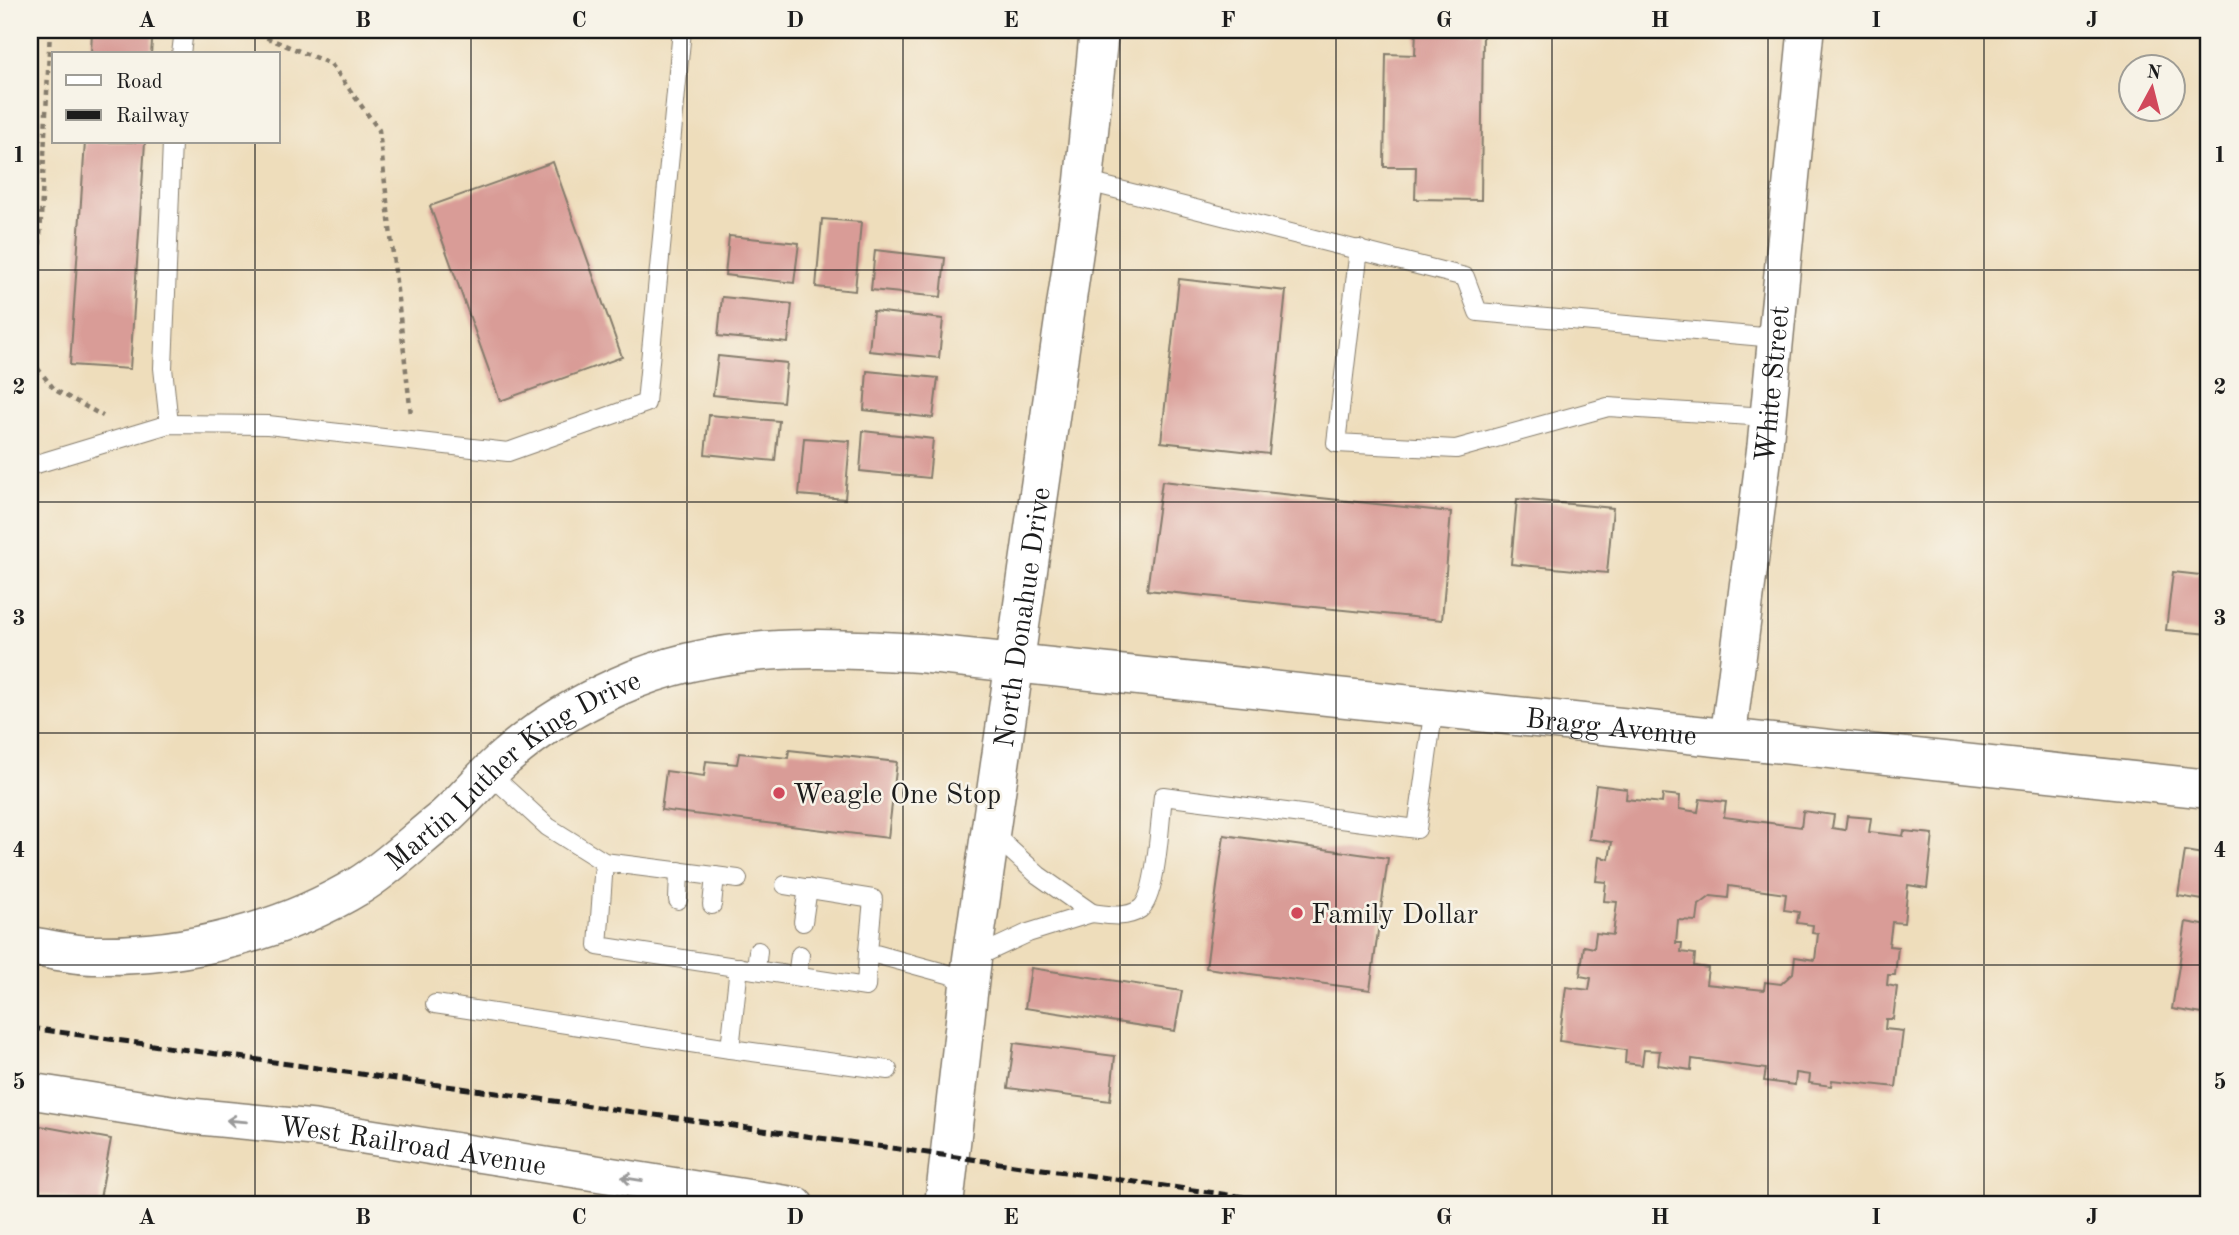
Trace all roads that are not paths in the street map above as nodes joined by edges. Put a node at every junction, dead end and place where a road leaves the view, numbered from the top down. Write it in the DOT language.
graph roads {
  1 [pos="184,30"];
  2 [pos="682,30"];
  3 [pos="1099,30"];
  4 [pos="1806,30"];
  5 [pos="181,52"];
  6 [pos="172,144"];
  7 [pos="1084,181"];
  8 [pos="1359,249"];
  9 [pos="1774,338"];
  10 [pos="1767,417"];
  11 [pos="169,424"];
  12 [pos="30,466"];
  13 [pos="1014,663"];
  14 [pos="1434,707"];
  15 [pos="1728,738"];
  16 [pos="489,773"];
  17 [pos="2209,789"];
  18 [pos="992,833"];
  19 [pos="604,862"];
  20 [pos="679,871"];
  21 [pos="715,876"];
  22 [pos="738,879"];
  23 [pos="785,885"];
  24 [pos="808,888"];
  25 [pos="678,900"];
  26 [pos="712,905"];
  27 [pos="1091,913"];
  28 [pos="803,922"];
  29 [pos="30,946"];
  30 [pos="758,951"];
  31 [pos="868,953"];
  32 [pos="800,955"];
  33 [pos="747,969"];
  34 [pos="971,969"];
  35 [pos="797,976"];
  36 [pos="435,1004"];
  37 [pos="730,1049"];
  38 [pos="888,1070"];
  39 [pos="30,1091"];
  40 [pos="796,1205"];
  41 [pos="944,1205"];
  1 -- 5 [label="lane"];
  2 -- 11 [label="lane"];
  3 -- 7 [label="main road, North Donahue Drive"];
  4 -- 9 [label="street, White Street"];
  6 -- 11 [label="lane"];
  7 -- 8 [label="lane"];
  7 -- 13 [label="main road, North Donahue Drive"];
  8 -- 9 [label="lane"];
  8 -- 10 [label="lane"];
  9 -- 10 [label="street, White Street"];
  10 -- 15 [label="street, White Street"];
  11 -- 12 [label="lane"];
  13 -- 14 [label="main road, Bragg Avenue"];
  13 -- 16 [label="main road, Martin Luther King Drive"];
  13 -- 18 [label="main road, North Donahue Drive"];
  14 -- 15 [label="main road, Bragg Avenue"];
  14 -- 27 [label="lane"];
  15 -- 17 [label="main road, Bragg Avenue"];
  16 -- 19 [label="lane"];
  16 -- 29 [label="main road, Martin Luther King Drive"];
  18 -- 27 [label="lane"];
  18 -- 34 [label="main road, North Donahue Drive"];
  19 -- 20 [label="lane"];
  19 -- 33 [label="lane"];
  20 -- 21 [label="lane"];
  20 -- 25 [label="lane"];
  21 -- 22 [label="lane"];
  21 -- 26 [label="lane"];
  23 -- 24 [label="lane"];
  24 -- 28 [label="lane"];
  24 -- 31 [label="lane"];
  27 -- 34 [label="lane"];
  30 -- 33 [label="lane"];
  31 -- 34 [label="lane"];
  31 -- 35 [label="lane"];
  32 -- 35 [label="lane"];
  33 -- 35 [label="lane"];
  33 -- 37 [label="lane"];
  34 -- 41 [label="main road, North Donahue Drive"];
  36 -- 37 [label="lane"];
  37 -- 38 [label="lane"];
  40 -- 39 [label="street, West Railroad Avenue, one-way"];
}
